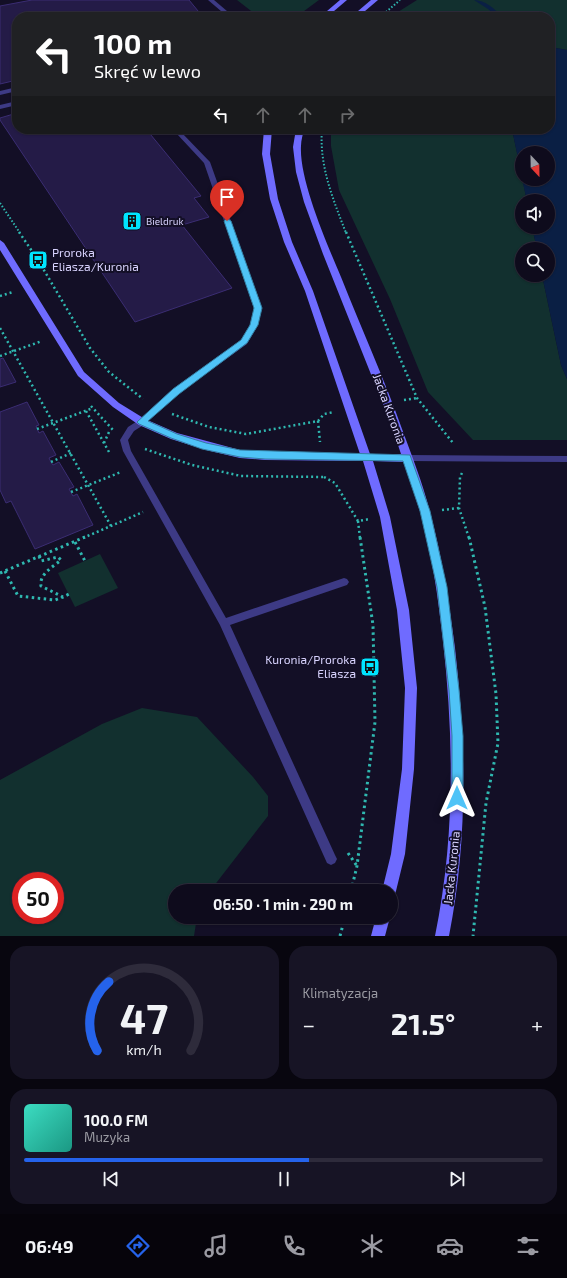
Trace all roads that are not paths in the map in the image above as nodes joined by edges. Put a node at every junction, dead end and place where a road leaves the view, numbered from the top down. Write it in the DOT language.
graph roads {
  1 [pos="211,0"];
  2 [pos="344,0"];
  3 [pos="375,0"];
  4 [pos="225,12"];
  5 [pos="329,12"];
  6 [pos="360,12"];
  7 [pos="12,90"];
  8 [pos="0,93"];
  9 [pos="12,103"];
  10 [pos="0,107"];
  11 [pos="179,134"];
  12 [pos="268,134"];
  13 [pos="299,134"];
  14 [pos="0,243"];
  15 [pos="142,422"];
  16 [pos="366,456"];
  17 [pos="407,458"];
  18 [pos="567,459"];
  19 [pos="344,582"];
  20 [pos="224,623"];
  21 [pos="331,859"];
  22 [pos="391,884"];
  23 [pos="381,924"];
  24 [pos="378,936"];
  25 [pos="442,936"];
  1 -- 4 [label="lane"];
  2 -- 5 [label="main road"];
  3 -- 6 [label="main road"];
  7 -- 8 [label="lane"];
  9 -- 10 [label="lane"];
  11 -- 15 [label="lane"];
  12 -- 16 [label="main road"];
  13 -- 17 [label="main road, Jacka Kuronia"];
  14 -- 15 [label="main road"];
  15 -- 16 [label="main road"];
  15 -- 20 [label="lane"];
  16 -- 17 [label="main road"];
  16 -- 22 [label="main road"];
  17 -- 18 [label="lane"];
  17 -- 25 [label="main road, Jacka Kuronia"];
  19 -- 20 [label="lane"];
  20 -- 21 [label="lane"];
  23 -- 24 [label="main road"];
}
